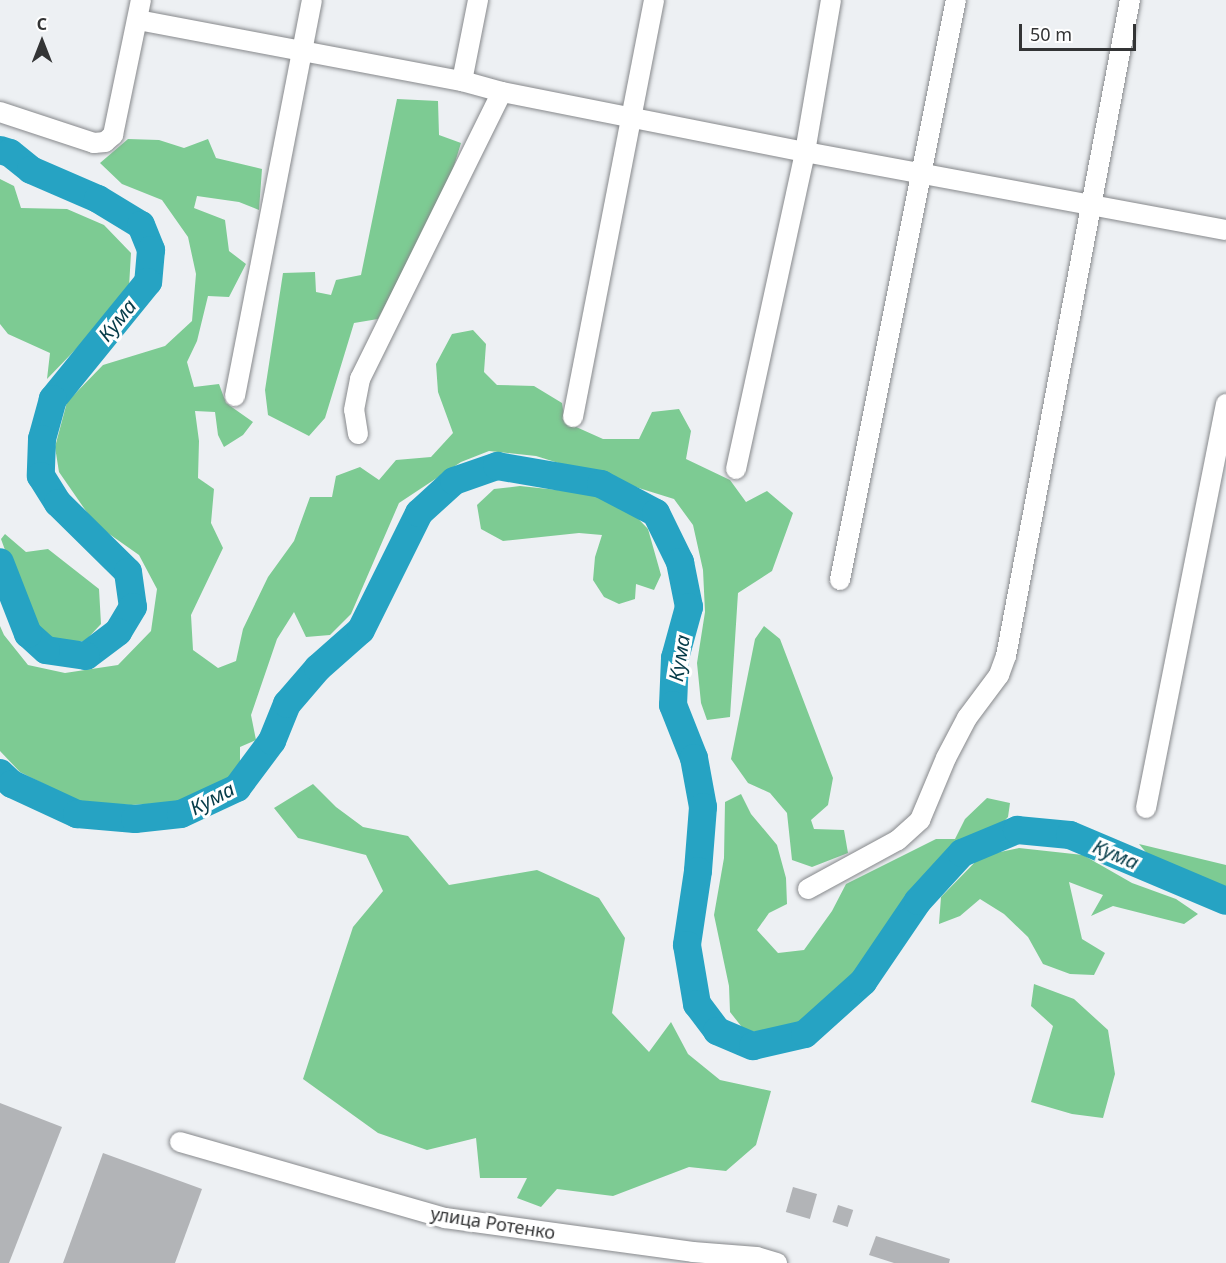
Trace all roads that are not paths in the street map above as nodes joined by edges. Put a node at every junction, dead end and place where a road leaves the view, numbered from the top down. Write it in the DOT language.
graph roads {
  1 [pos="141,0"];
  2 [pos="312,0"];
  3 [pos="478,0"];
  4 [pos="654,0"];
  5 [pos="831,0"];
  6 [pos="956,0"];
  7 [pos="1130,0"];
  8 [pos="138,20"];
  9 [pos="302,53"];
  10 [pos="462,81"];
  11 [pos="502,92"];
  12 [pos="0,112"];
  13 [pos="633,117"];
  14 [pos="805,152"];
  15 [pos="921,173"];
  16 [pos="1091,204"];
  17 [pos="1226,231"];
  18 [pos="235,396"];
  19 [pos="1226,404"];
  20 [pos="573,417"];
  21 [pos="358,434"];
  22 [pos="736,469"];
  23 [pos="840,580"];
  24 [pos="1146,808"];
  25 [pos="808,889"];
  26 [pos="180,1142"];
  27 [pos="691,1257"];
  28 [pos="777,1263"];
  1 -- 8 [label="street"];
  2 -- 9 [label="street"];
  3 -- 10 [label="street"];
  4 -- 13 [label="street"];
  5 -- 14 [label="street"];
  6 -- 15 [label="street"];
  7 -- 16 [label="street"];
  8 -- 9 [label="street"];
  8 -- 12 [label="street"];
  9 -- 10 [label="street"];
  9 -- 18 [label="street"];
  10 -- 11 [label="street"];
  11 -- 13 [label="street"];
  11 -- 21 [label="street"];
  13 -- 14 [label="street"];
  13 -- 20 [label="street"];
  14 -- 15 [label="street"];
  14 -- 22 [label="street"];
  15 -- 16 [label="street"];
  15 -- 23 [label="street"];
  16 -- 17 [label="street"];
  16 -- 25 [label="street"];
  19 -- 24 [label="street"];
  26 -- 27 [label="street, улица Ротенко"];
  27 -- 28 [label="street, улица Ротенко"];
}
